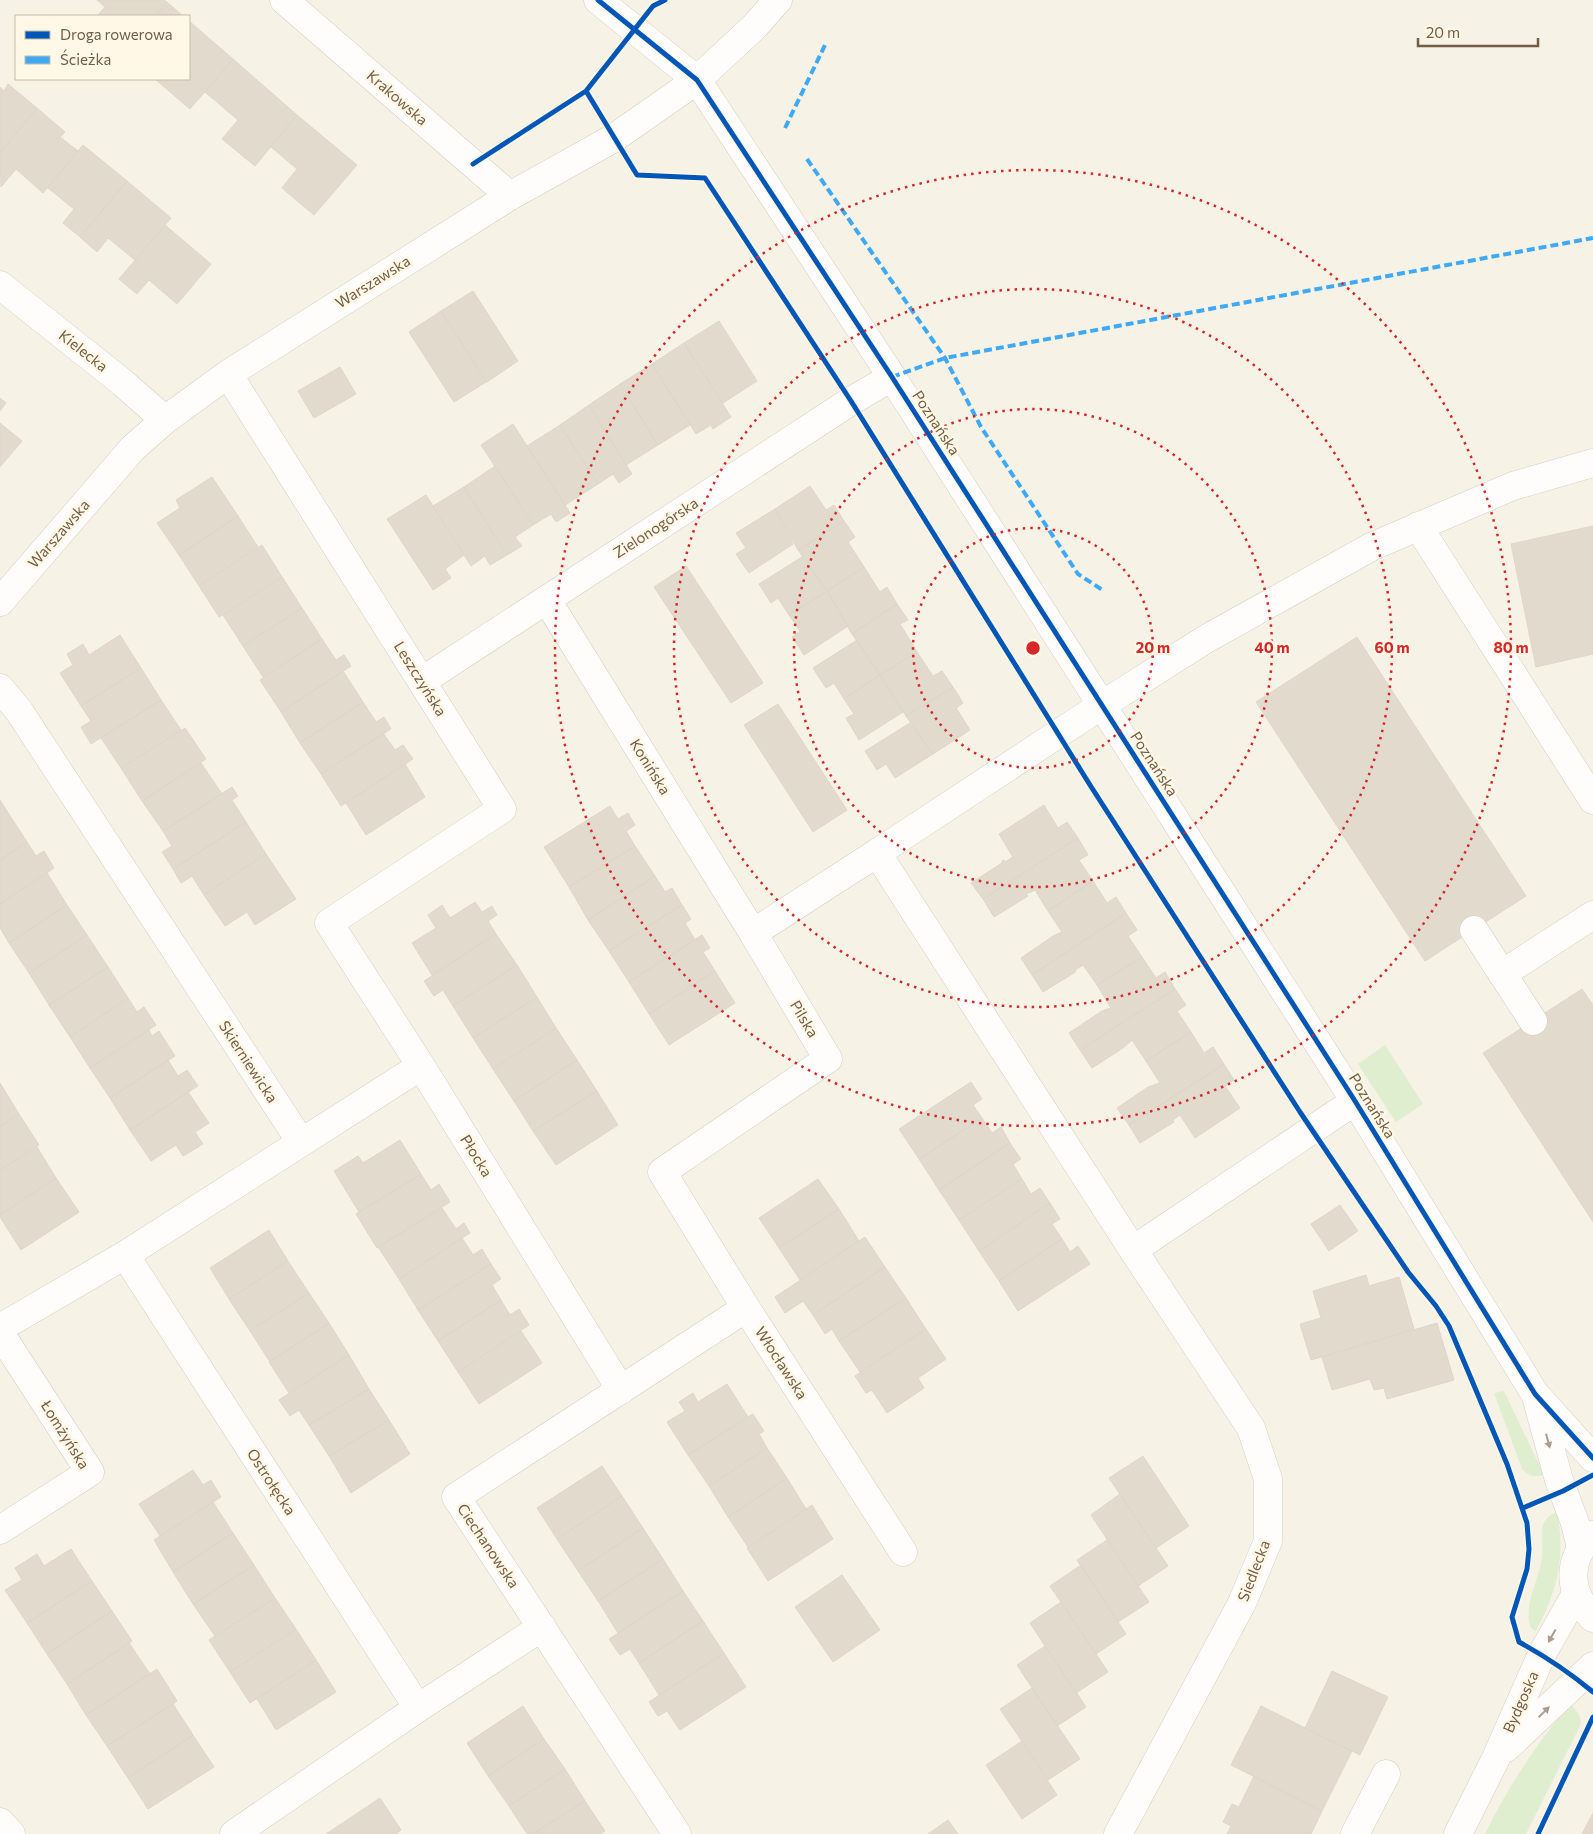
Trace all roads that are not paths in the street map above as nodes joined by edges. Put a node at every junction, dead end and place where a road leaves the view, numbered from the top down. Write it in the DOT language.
graph roads {
  1 [pos="284,0"];
  2 [pos="598,0"];
  3 [pos="778,0"];
  4 [pos="697,80"];
  5 [pos="510,196"];
  6 [pos="0,285"];
  7 [pos="228,374"];
  8 [pos="892,377"];
  9 [pos="165,420"];
  10 [pos="1593,464"];
  11 [pos="1418,526"];
  12 [pos="547,600"];
  13 [pos="0,602"];
  14 [pos="422,682"];
  15 [pos="0,688"];
  16 [pos="1102,705"];
  17 [pos="1582,762"];
  18 [pos="1593,800"];
  19 [pos="877,852"];
  20 [pos="1593,915"];
  21 [pos="329,923"];
  22 [pos="1474,930"];
  23 [pos="753,933"];
  24 [pos="1502,974"];
  25 [pos="1533,1021"];
  26 [pos="421,1066"];
  27 [pos="1355,1101"];
  28 [pos="301,1142"];
  29 [pos="662,1172"];
  30 [pos="1133,1250"];
  31 [pos="125,1255"];
  32 [pos="746,1308"];
  33 [pos="0,1328"];
  34 [pos="0,1333"];
  35 [pos="621,1390"];
  36 [pos="1535,1394"];
  37 [pos="1593,1458"];
  38 [pos="0,1530"];
  39 [pos="1587,1541"];
  40 [pos="903,1552"];
  41 [pos="1576,1594"];
  42 [pos="1593,1618"];
  43 [pos="542,1627"];
  44 [pos="1593,1666"];
  45 [pos="418,1708"];
  46 [pos="1496,1758"];
  47 [pos="1386,1774"];
  48 [pos="0,1822"];
  49 [pos="11,1834"];
  50 [pos="234,1834"];
  51 [pos="677,1834"];
  52 [pos="1118,1834"];
  53 [pos="1355,1834"];
  54 [pos="1458,1834"];
  1 -- 5 [label="street, Krakowska"];
  2 -- 4 [label="street"];
  3 -- 4 [label="street, Warszawska"];
  4 -- 5 [label="street, Warszawska"];
  4 -- 8 [label="street, Poznańska"];
  5 -- 7 [label="street, Warszawska"];
  6 -- 9 [label="street, Kielecka"];
  7 -- 9 [label="street, Warszawska"];
  7 -- 14 [label="street, Leszczyńska"];
  8 -- 12 [label="street, Zielonogórska"];
  8 -- 16 [label="street, Poznańska"];
  9 -- 13 [label="street, Warszawska"];
  10 -- 11 [label="street"];
  11 -- 16 [label="street"];
  11 -- 17 [label="street"];
  12 -- 14 [label="street, Zielonogórska"];
  12 -- 23 [label="street, Konińska"];
  14 -- 21 [label="street, Leszczyńska"];
  15 -- 28 [label="street, Skierniewicka"];
  16 -- 19 [label="street"];
  16 -- 27 [label="street, Poznańska"];
  17 -- 18 [label="street"];
  19 -- 23 [label="street"];
  19 -- 30 [label="street"];
  20 -- 24 [label="street"];
  21 -- 26 [label="street, Płocka"];
  22 -- 24 [label="street"];
  23 -- 29 [label="street, Pilska"];
  24 -- 25 [label="street"];
  26 -- 28 [label="street"];
  26 -- 35 [label="street, Płocka"];
  27 -- 30 [label="street"];
  27 -- 36 [label="street, Poznańska"];
  28 -- 31 [label="street"];
  29 -- 32 [label="street, Włocławska"];
  30 -- 52 [label="street, Siedlecka"];
  31 -- 33 [label="street"];
  31 -- 45 [label="street, Ostrołęcka"];
  32 -- 35 [label="street, Ciechanowska"];
  32 -- 40 [label="street, Włocławska"];
  34 -- 38 [label="street, Łomżyńska"];
  35 -- 43 [label="street, Ciechanowska"];
  36 -- 37 [label="street, Poznańska"];
  36 -- 39 [label="street, Poznańska, one-way"];
  39 -- 41 [label="street"];
  41 -- 42 [label="street"];
  41 -- 46 [label="street, Bydgoska, one-way"];
  43 -- 45 [label="street"];
  43 -- 51 [label="street, Ciechanowska"];
  46 -- 44 [label="street, Bydgoska, one-way"];
  45 -- 50 [label="street"];
  46 -- 54 [label="street, Bydgoska"];
  47 -- 53 [label="street"];
  48 -- 49 [label="street"];
}
